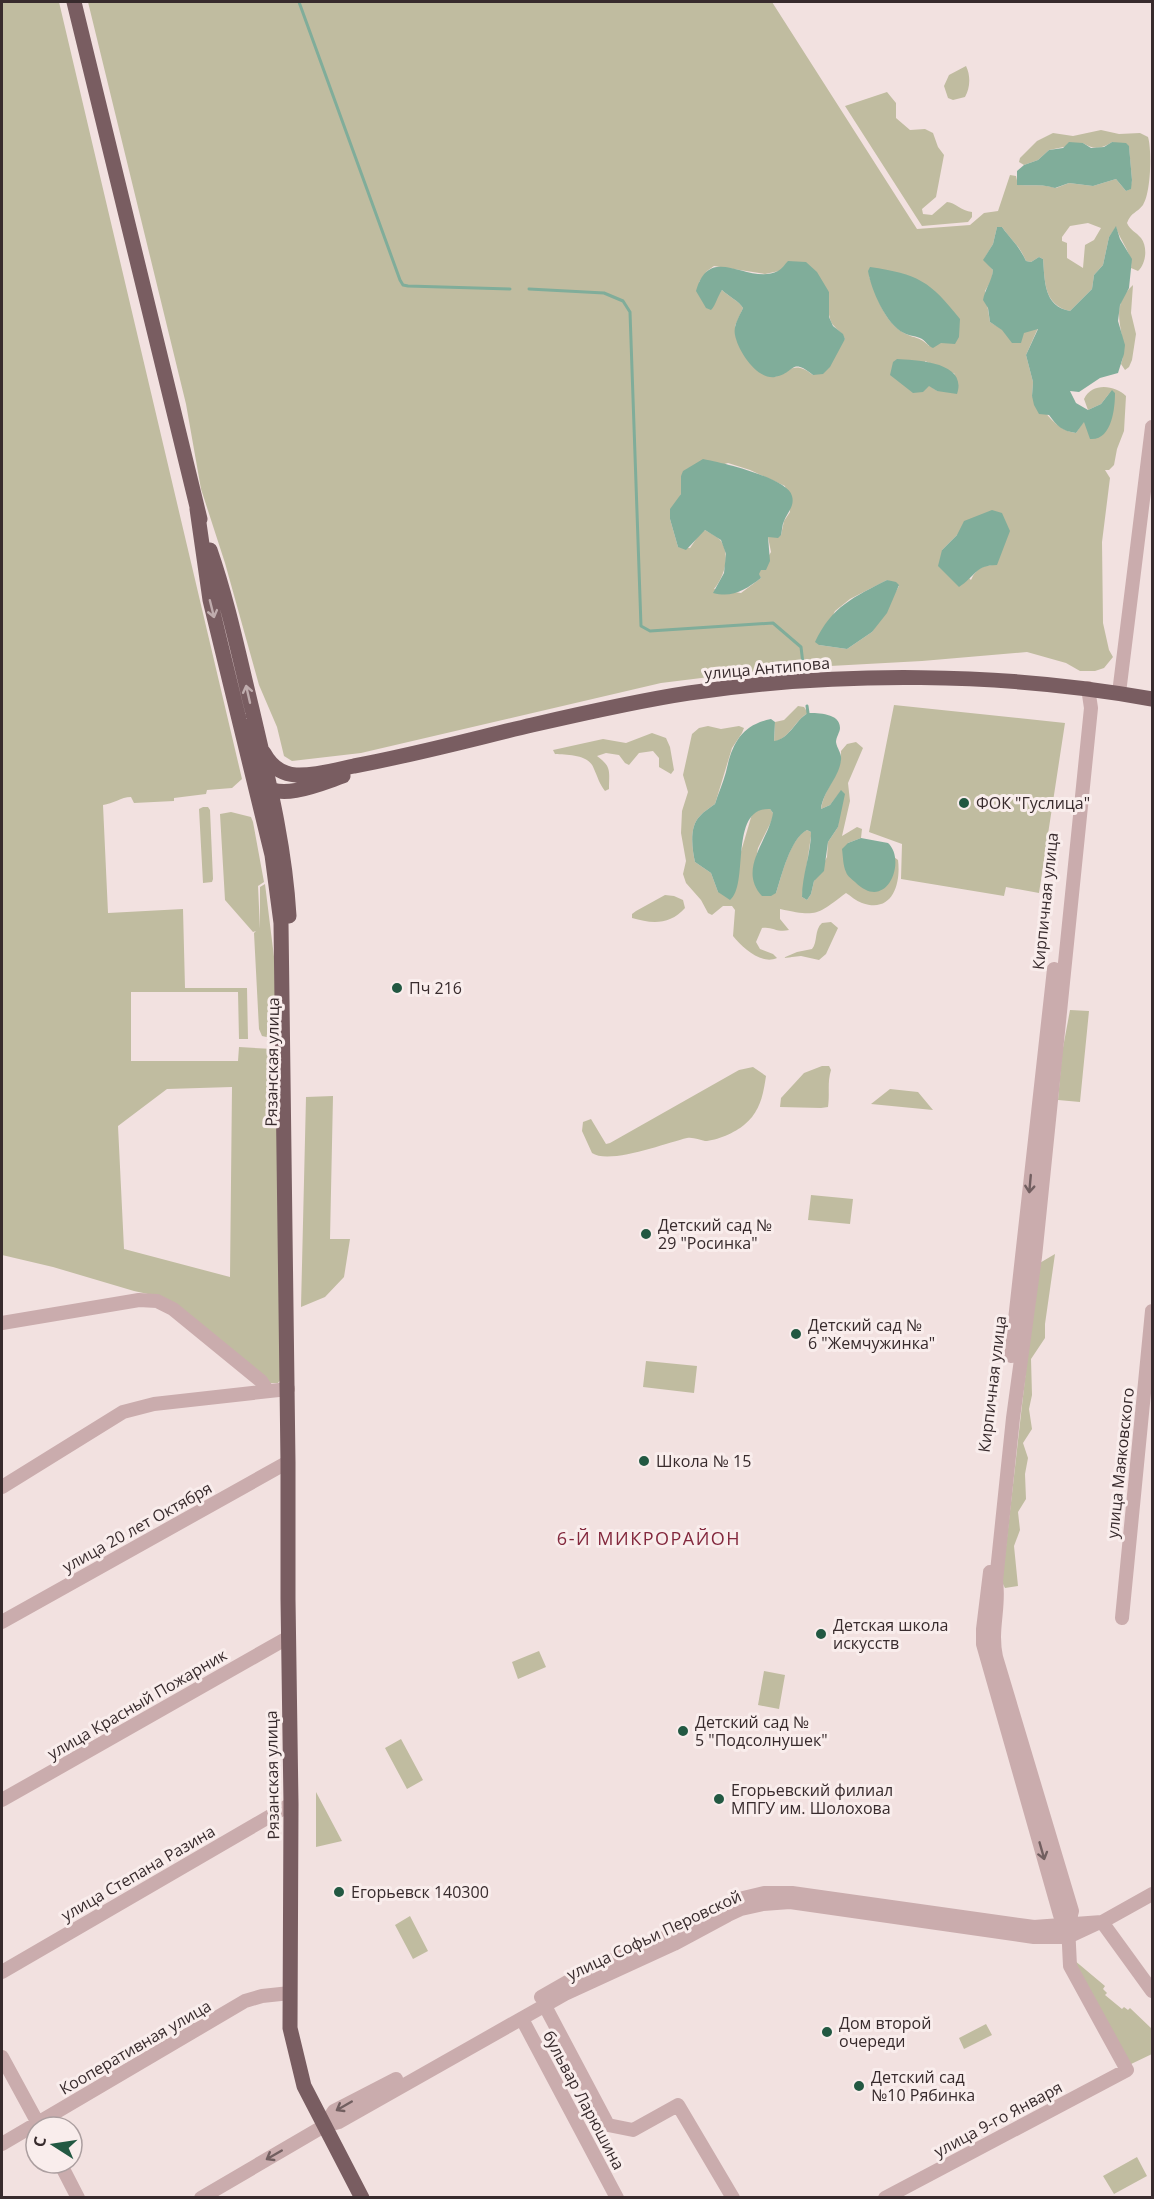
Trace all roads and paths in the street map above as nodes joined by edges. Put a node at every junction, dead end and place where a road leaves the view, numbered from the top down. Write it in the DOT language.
graph roads {
  1 [pos="74,2"];
  2 [pos="1152,426"];
  3 [pos="1148,498"];
  4 [pos="1088,688"];
  5 [pos="1119,693"];
  6 [pos="1152,699"];
  7 [pos="255,751"];
  8 [pos="310,781"];
  9 [pos="271,790"];
  10 [pos="262,808"];
  11 [pos="279,829"];
  12 [pos="1152,1311"];
  13 [pos="2,1323"];
  14 [pos="286,1336"];
  15 [pos="288,1389"];
  16 [pos="267,1390"];
  17 [pos="288,1462"];
  18 [pos="2,1487"];
  19 [pos="1122,1617"];
  20 [pos="2,1622"];
  21 [pos="289,1637"];
  22 [pos="2,1800"];
  23 [pos="291,1804"];
  24 [pos="1152,1894"];
  25 [pos="1100,1923"];
  26 [pos="1068,1931"];
  27 [pos="2,1972"];
  28 [pos="563,1990"];
  29 [pos="1152,1991"];
  30 [pos="290,1993"];
  31 [pos="545,2006"];
  32 [pos="522,2019"];
  33 [pos="2,2057"];
  34 [pos="34,2115"];
  35 [pos="56,2115"];
  36 [pos="324,2126"];
  37 [pos="24,2133"];
  38 [pos="2,2144"];
  39 [pos="66,2175"];
  40 [pos="78,2198"];
  41 [pos="201,2198"];
  42 [pos="362,2198"];
  43 [pos="617,2198"];
  44 [pos="733,2198"];
  45 [pos="885,2198"];
  1 -- 7 [label="main road"];
  2 -- 3 [label="street"];
  3 -- 5 [label="street"];
  4 -- 5 [label="main road, улица Антипова"];
  4 -- 8 [label="main road, улица Антипова"];
  4 -- 26 [label="street, Кирпичная улица"];
  5 -- 6 [label="main road, улица Антипова"];
  7 -- 8 [label="main road, улица Антипова"];
  7 -- 9 [label="main road"];
  7 -- 10 [label="main road, Рязанская улица"];
  8 -- 9 [label="main road, улица Антипова"];
  8 -- 11 [label="main road"];
  9 -- 10 [label="main road"];
  9 -- 11 [label="main road, Рязанская улица"];
  10 -- 14 [label="main road, Рязанская улица"];
  11 -- 14 [label="main road, Рязанская улица"];
  12 -- 19 [label="street, улица Маяковского"];
  13 -- 16 [label="street"];
  14 -- 15 [label="main road, Рязанская улица"];
  15 -- 16 [label="street"];
  15 -- 17 [label="main road, Рязанская улица"];
  16 -- 18 [label="street"];
  17 -- 20 [label="street, улица 20 лет Октября"];
  17 -- 21 [label="main road, Рязанская улица"];
  21 -- 22 [label="street, улица Красный Пожарник"];
  21 -- 23 [label="main road, Рязанская улица"];
  23 -- 27 [label="street, улица Степана Разина"];
  23 -- 30 [label="main road, Рязанская улица"];
  24 -- 25 [label="street"];
  25 -- 26 [label="street, улица Софьи Перовской"];
  25 -- 29 [label="street"];
  26 -- 28 [label="street, улица Софьи Перовской"];
  26 -- 45 [label="street, улица 9-го Января"];
  28 -- 31 [label="street, улица Софьи Перовской"];
  28 -- 36 [label="street, улица Софьи Перовской, one-way"];
  30 -- 35 [label="street, Кооперативная улица"];
  30 -- 36 [label="main road, Рязанская улица"];
  31 -- 32 [label="street, улица Софьи Перовской"];
  31 -- 44 [label="street"];
  32 -- 36 [label="street, улица Софьи Перовской"];
  32 -- 43 [label="street, бульвар Ларюшина"];
  33 -- 34 [label="street"];
  36 -- 41 [label="street, улица Софьи Перовской, one-way"];
  36 -- 42 [label="main road, Рязанская улица"];
  37 -- 38 [label="street, Кооперативная улица"];
  39 -- 40 [label="street"];
}
